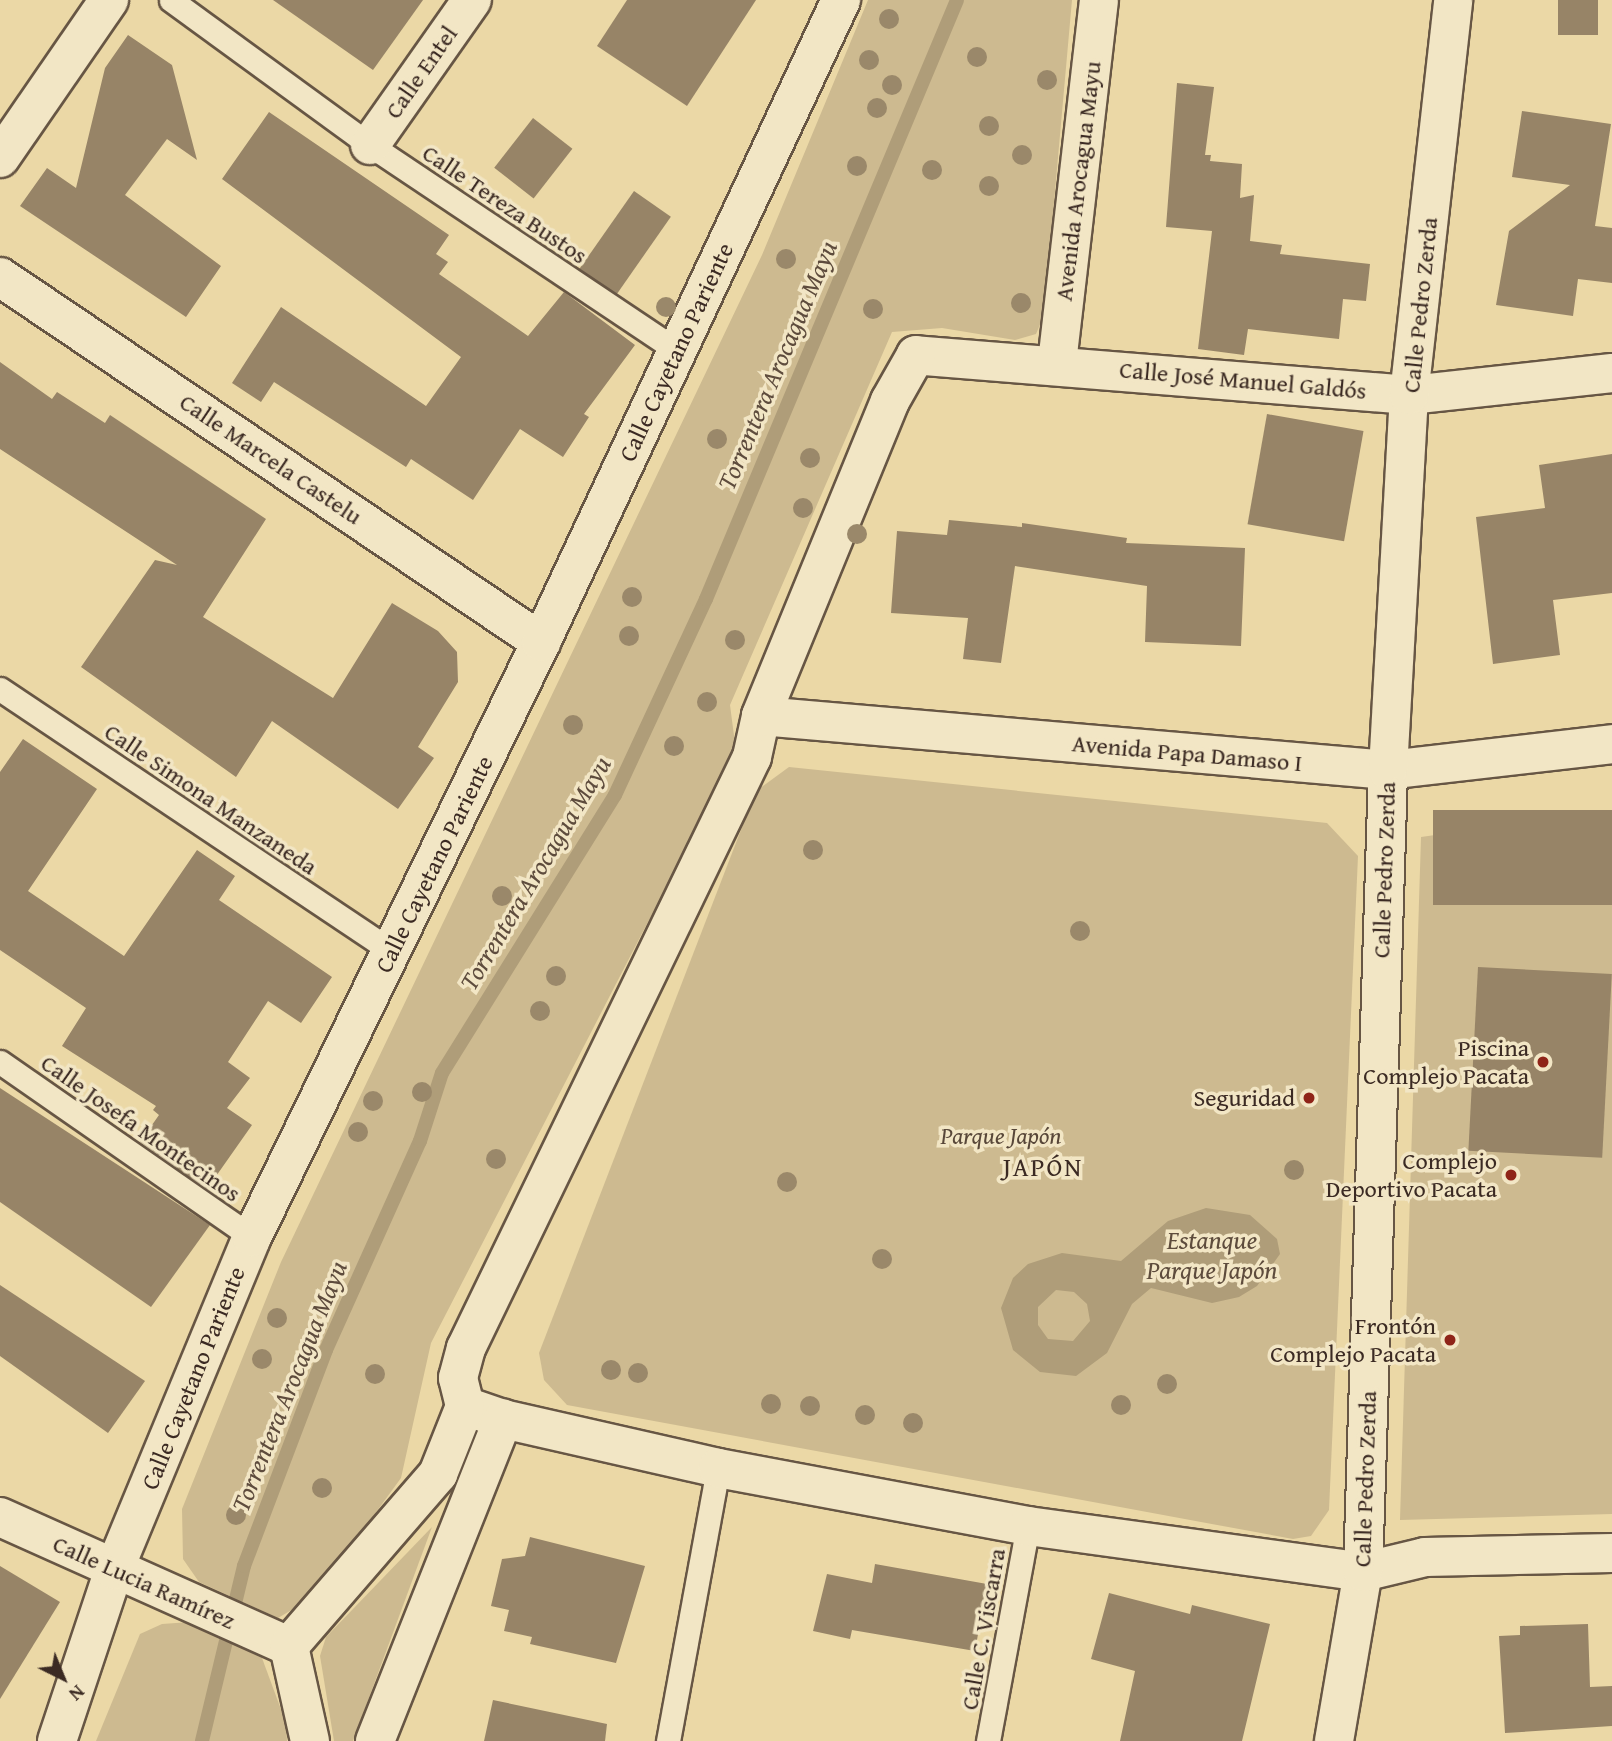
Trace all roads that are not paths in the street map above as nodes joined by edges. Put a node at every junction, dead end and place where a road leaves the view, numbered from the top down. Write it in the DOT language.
graph roads {
  1 [pos="109,0"];
  2 [pos="170,0"];
  3 [pos="472,0"];
  4 [pos="841,0"];
  5 [pos="1099,0"];
  6 [pos="1453,0"];
  7 [pos="370,145"];
  8 [pos="0,158"];
  9 [pos="0,276"];
  10 [pos="676,350"];
  11 [pos="1057,363"];
  12 [pos="1612,373"];
  13 [pos="1409,395"];
  14 [pos="541,642"];
  15 [pos="0,690"];
  16 [pos="761,716"];
  17 [pos="1612,744"];
  18 [pos="1388,770"];
  19 [pos="392,951"];
  20 [pos="0,1062"];
  21 [pos="251,1237"];
  22 [pos="465,1406"];
  23 [pos="503,1419"];
  24 [pos="718,1468"];
  25 [pos="0,1517"];
  26 [pos="1028,1526"];
  27 [pos="1612,1553"];
  28 [pos="114,1570"];
  29 [pos="1363,1572"];
  30 [pos="275,1639"];
  31 [pos="57,1741"];
  32 [pos="310,1741"];
  33 [pos="375,1741"];
  34 [pos="668,1741"];
  35 [pos="988,1741"];
  36 [pos="1334,1741"];
  1 -- 8 [label="street"];
  2 -- 7 [label="lane, Calle Tereza Bustos"];
  3 -- 7 [label="street, Calle Entel"];
  4 -- 10 [label="street, Calle Cayetano Pariente"];
  5 -- 11 [label="street, Avenida Arocagua Mayu"];
  6 -- 13 [label="street, Calle Pedro Zerda"];
  7 -- 10 [label="lane, Calle Tereza Bustos"];
  9 -- 14 [label="street, Calle Marcela Castelu"];
  10 -- 14 [label="street, Calle Cayetano Pariente"];
  11 -- 13 [label="street, Calle José Manuel Galdós"];
  11 -- 16 [label="street, Calle José Manuel Galdós"];
  12 -- 13 [label="street, Calle José Manuel Galdós"];
  13 -- 18 [label="street, Calle Pedro Zerda"];
  14 -- 19 [label="street, Calle Cayetano Pariente"];
  15 -- 19 [label="lane, Calle Simona Manzaneda"];
  16 -- 18 [label="street, Avenida Papa Damaso I"];
  16 -- 22 [label="street"];
  17 -- 18 [label="street, Avenida Papa Damaso I"];
  18 -- 29 [label="street, Calle Pedro Zerda"];
  19 -- 21 [label="street, Calle Cayetano Pariente"];
  20 -- 21 [label="lane, Calle Josefa Montecinos"];
  21 -- 28 [label="street, Calle Cayetano Pariente"];
  22 -- 23 [label="street"];
  22 -- 30 [label="street"];
  23 -- 24 [label="street"];
  23 -- 33 [label="street"];
  24 -- 26 [label="street"];
  24 -- 34 [label="lane"];
  25 -- 28 [label="street, Calle Lucia Ramírez"];
  26 -- 29 [label="street"];
  26 -- 35 [label="lane, Calle C. Viscarra"];
  27 -- 29 [label="street"];
  28 -- 30 [label="street, Calle Lucia Ramírez"];
  28 -- 31 [label="street, Calle Cayetano Pariente"];
  29 -- 36 [label="street, Calle Pedro Zerda"];
  30 -- 32 [label="street"];
}
